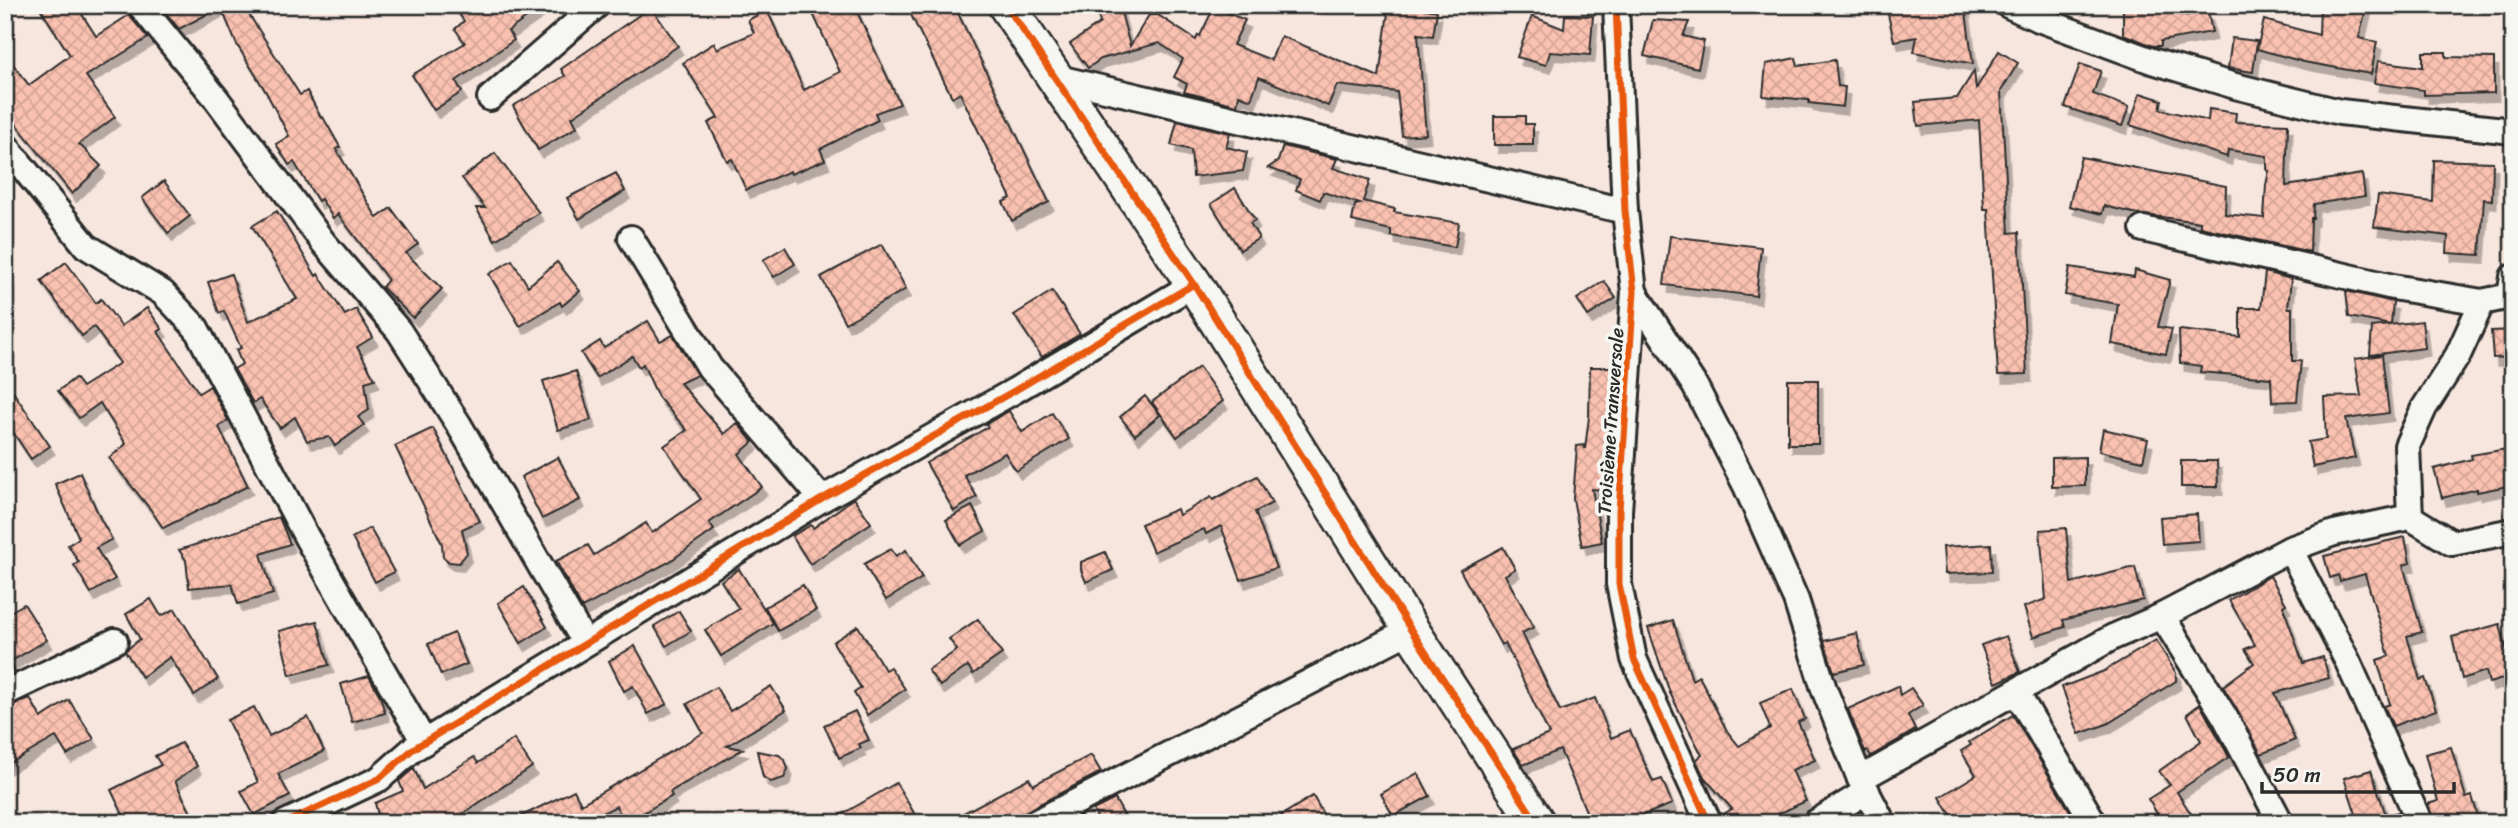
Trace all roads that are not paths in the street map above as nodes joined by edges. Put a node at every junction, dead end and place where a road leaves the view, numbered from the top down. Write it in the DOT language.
graph roads {
  1 [pos="140,5"];
  2 [pos="597,5"];
  3 [pos="1006,5"];
  4 [pos="2008,5"];
  5 [pos="1609,7"];
  6 [pos="1054,77"];
  7 [pos="490,98"];
  8 [pos="2513,131"];
  9 [pos="5,145"];
  10 [pos="1625,211"];
  11 [pos="2143,229"];
  12 [pos="631,238"];
  13 [pos="2513,277"];
  14 [pos="1194,284"];
  15 [pos="1634,292"];
  16 [pos="2482,302"];
  17 [pos="822,499"];
  18 [pos="2410,517"];
  19 [pos="2513,531"];
  20 [pos="2290,549"];
  21 [pos="2162,616"];
  22 [pos="1411,630"];
  23 [pos="115,640"];
  24 [pos="585,643"];
  25 [pos="2016,692"];
  26 [pos="5,693"];
  27 [pos="424,742"];
  28 [pos="1864,785"];
  29 [pos="285,823"];
  30 [pos="1035,823"];
  31 [pos="1538,823"];
  32 [pos="1709,823"];
  33 [pos="1815,823"];
  34 [pos="1883,823"];
  35 [pos="2094,823"];
  36 [pos="2281,823"];
  37 [pos="2420,823"];
  1 -- 24 [label="street"];
  2 -- 7 [label="street"];
  3 -- 6 [label="street"];
  4 -- 8 [label="street"];
  5 -- 10 [label="street, Troisième Transversale"];
  6 -- 10 [label="street"];
  6 -- 14 [label="street"];
  9 -- 27 [label="street"];
  10 -- 15 [label="street, Troisième Transversale"];
  11 -- 16 [label="street"];
  12 -- 17 [label="street"];
  13 -- 16 [label="street"];
  14 -- 17 [label="street"];
  14 -- 22 [label="street"];
  15 -- 28 [label="street"];
  15 -- 32 [label="street, Troisième Transversale"];
  16 -- 18 [label="street"];
  17 -- 24 [label="street"];
  18 -- 19 [label="street"];
  18 -- 20 [label="street"];
  20 -- 21 [label="street"];
  20 -- 37 [label="street"];
  21 -- 25 [label="street"];
  21 -- 36 [label="street"];
  22 -- 30 [label="street"];
  22 -- 31 [label="street"];
  23 -- 26 [label="street"];
  24 -- 27 [label="street"];
  25 -- 28 [label="street"];
  25 -- 35 [label="street"];
  27 -- 29 [label="street"];
  28 -- 33 [label="street"];
  28 -- 34 [label="street"];
}
